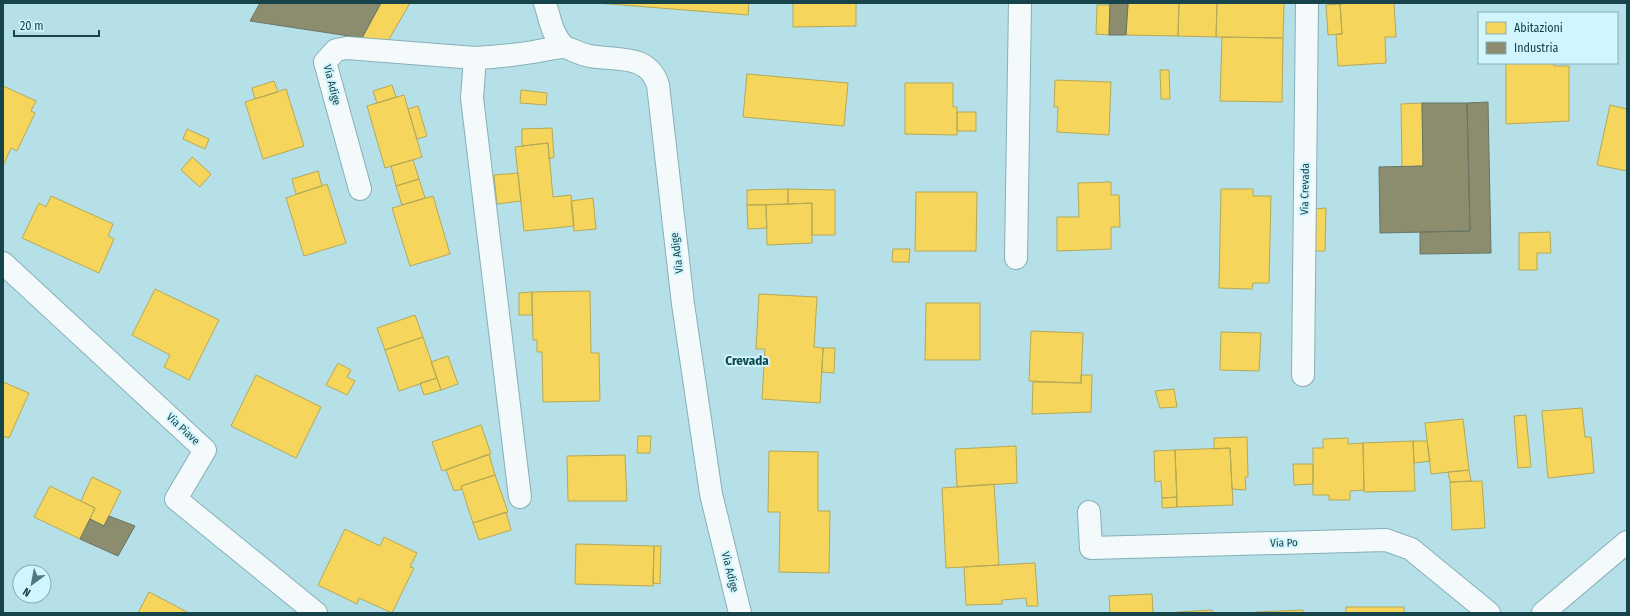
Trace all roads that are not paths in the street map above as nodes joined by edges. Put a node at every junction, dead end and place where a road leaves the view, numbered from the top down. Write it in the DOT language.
graph roads {
  1 [pos="545,3"];
  2 [pos="1020,3"];
  3 [pos="1307,3"];
  4 [pos="564,47"];
  5 [pos="475,58"];
  6 [pos="360,189"];
  7 [pos="1016,258"];
  8 [pos="3,263"];
  9 [pos="1303,375"];
  10 [pos="520,497"];
  11 [pos="1089,512"];
  12 [pos="1627,542"];
  13 [pos="316,613"];
  14 [pos="740,613"];
  15 [pos="1489,613"];
  16 [pos="1543,613"];
  1 -- 4 [label="street"];
  2 -- 7 [label="street"];
  3 -- 9 [label="street, Via Crevada"];
  4 -- 5 [label="street, Via Adige"];
  4 -- 14 [label="street, Via Adige"];
  5 -- 6 [label="street, Via Adige"];
  5 -- 10 [label="street"];
  8 -- 13 [label="street, Via Piave"];
  11 -- 15 [label="street, Via Po"];
  12 -- 16 [label="street"];
}
